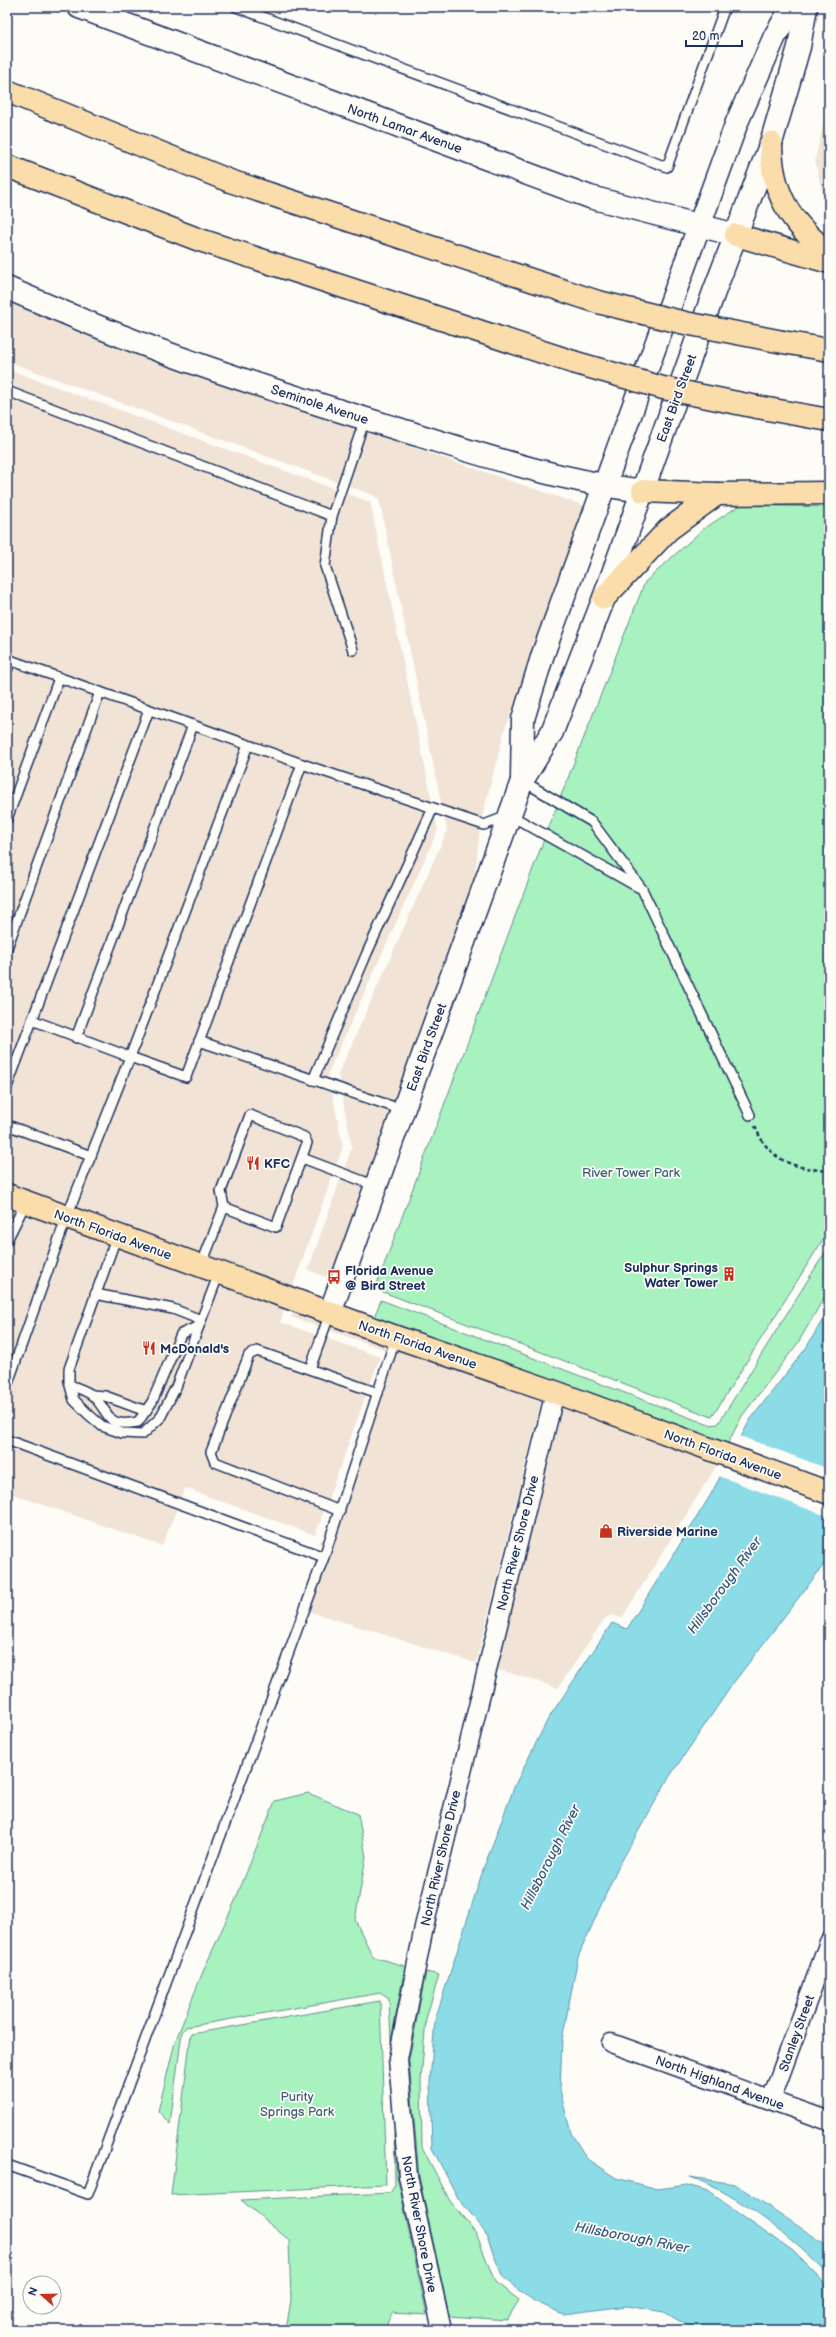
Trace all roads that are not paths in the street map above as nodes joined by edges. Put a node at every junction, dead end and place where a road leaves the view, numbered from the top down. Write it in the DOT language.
graph roads {
  1 [pos="79,7"];
  2 [pos="236,7"];
  3 [pos="725,7"];
  4 [pos="792,7"];
  5 [pos="806,7"];
  6 [pos="7,91"];
  7 [pos="771,144"];
  8 [pos="7,166"];
  9 [pos="698,225"];
  10 [pos="736,236"];
  11 [pos="829,253"];
  12 [pos="829,262"];
  13 [pos="7,288"];
  14 [pos="829,350"];
  15 [pos="7,391"];
  16 [pos="365,419"];
  17 [pos="829,420"];
  18 [pos="603,486"];
  19 [pos="643,491"];
  20 [pos="717,494"];
  21 [pos="829,494"];
  22 [pos="332,516"];
  23 [pos="604,598"];
  24 [pos="353,650"];
  25 [pos="9,659"];
  26 [pos="7,670"];
  27 [pos="59,678"];
  28 [pos="100,692"];
  29 [pos="149,710"];
  30 [pos="193,725"];
  31 [pos="248,744"];
  32 [pos="302,764"];
  33 [pos="522,781"];
  34 [pos="433,808"];
  35 [pos="510,815"];
  36 [pos="7,819"];
  37 [pos="642,889"];
  38 [pos="7,948"];
  39 [pos="32,1020"];
  40 [pos="76,1038"];
  41 [pos="199,1041"];
  42 [pos="130,1057"];
  43 [pos="313,1080"];
  44 [pos="7,1087"];
  45 [pos="403,1110"];
  46 [pos="750,1115"];
  47 [pos="7,1125"];
  48 [pos="91,1156"];
  49 [pos="302,1158"];
  50 [pos="376,1186"];
  51 [pos="17,1198"];
  52 [pos="224,1207"];
  53 [pos="67,1216"];
  54 [pos="117,1235"];
  55 [pos="7,1240"];
  56 [pos="210,1270"];
  57 [pos="95,1294"];
  58 [pos="330,1313"];
  59 [pos="200,1323"];
  60 [pos="396,1337"];
  61 [pos="310,1369"];
  62 [pos="70,1385"];
  63 [pos="7,1386"];
  64 [pos="555,1392"];
  65 [pos="378,1393"];
  66 [pos="92,1395"];
  67 [pos="146,1410"];
  68 [pos="7,1440"];
  69 [pos="829,1493"];
  70 [pos="340,1511"];
  71 [pos="324,1557"];
  72 [pos="829,1942"];
  73 [pos="611,2044"];
  74 [pos="771,2100"];
  75 [pos="829,2121"];
  76 [pos="7,2166"];
  77 [pos="442,2330"];
  1 -- 9 [label="street, North Lamar Avenue"];
  2 -- 3 [label="lane"];
  4 -- 9 [label="street, East Bird Street"];
  5 -- 7 [label="street, East Bird Street"];
  6 -- 14 [label="main road, bridge"];
  7 -- 10 [label="street, East Bird Street"];
  7 -- 11 [label="main road"];
  8 -- 17 [label="main road, bridge"];
  9 -- 10 [label="street, North Lamar Avenue"];
  9 -- 18 [label="street, East Bird Street"];
  10 -- 12 [label="main road"];
  10 -- 19 [label="street, East Bird Street"];
  13 -- 16 [label="street, Seminole Avenue"];
  15 -- 22 [label="lane"];
  16 -- 18 [label="street, Seminole Avenue"];
  16 -- 22 [label="lane"];
  18 -- 19 [label="street, Seminole Avenue"];
  18 -- 33 [label="street, East Bird Street"];
  19 -- 20 [label="main road"];
  19 -- 23 [label="street, East Bird Street"];
  20 -- 21 [label="main road"];
  20 -- 23 [label="main road"];
  22 -- 24 [label="lane"];
  23 -- 33 [label="street, East Bird Street"];
  25 -- 26 [label="lane"];
  25 -- 27 [label="lane"];
  27 -- 28 [label="lane"];
  27 -- 36 [label="lane"];
  28 -- 29 [label="lane"];
  28 -- 38 [label="lane"];
  29 -- 30 [label="lane"];
  29 -- 39 [label="lane"];
  30 -- 31 [label="lane"];
  30 -- 40 [label="lane"];
  31 -- 32 [label="lane"];
  31 -- 42 [label="lane"];
  32 -- 34 [label="lane"];
  32 -- 41 [label="lane"];
  33 -- 35 [label="street, East Bird Street"];
  33 -- 37 [label="lane"];
  34 -- 35 [label="lane"];
  34 -- 43 [label="lane"];
  35 -- 37 [label="lane"];
  35 -- 45 [label="street, East Bird Street"];
  37 -- 46 [label="lane"];
  39 -- 40 [label="lane"];
  39 -- 44 [label="lane"];
  40 -- 42 [label="lane"];
  41 -- 42 [label="lane"];
  41 -- 43 [label="lane"];
  42 -- 48 [label="lane"];
  43 -- 45 [label="lane"];
  45 -- 50 [label="street, East Bird Street"];
  47 -- 48 [label="lane"];
  48 -- 53 [label="lane"];
  49 -- 50 [label="lane"];
  49 -- 52 [label="lane"];
  49 -- 52 [label="lane"];
  50 -- 58 [label="street, East Bird Street"];
  51 -- 53 [label="main road, North Florida Avenue"];
  51 -- 55 [label="lane"];
  52 -- 56 [label="lane"];
  53 -- 54 [label="main road, North Florida Avenue"];
  53 -- 63 [label="lane"];
  54 -- 56 [label="main road, North Florida Avenue"];
  54 -- 57 [label="lane"];
  56 -- 58 [label="main road, North Florida Avenue"];
  56 -- 59 [label="lane"];
  57 -- 59 [label="lane"];
  57 -- 62 [label="lane"];
  58 -- 60 [label="main road, North Florida Avenue"];
  58 -- 61 [label="lane"];
  59 -- 62 [label="lane"];
  59 -- 67 [label="lane"];
  60 -- 64 [label="main road, North Florida Avenue"];
  60 -- 65 [label="lane"];
  61 -- 65 [label="lane"];
  61 -- 70 [label="lane"];
  62 -- 66 [label="lane"];
  64 -- 69 [label="main road, North Florida Avenue"];
  64 -- 77 [label="street, North River Shore Drive"];
  65 -- 70 [label="lane"];
  66 -- 67 [label="lane"];
  66 -- 67 [label="lane"];
  68 -- 71 [label="lane"];
  70 -- 71 [label="lane"];
  71 -- 76 [label="lane"];
  72 -- 74 [label="street, Stanley Street"];
  73 -- 74 [label="street, North Highland Avenue"];
  74 -- 75 [label="street, North Highland Avenue"];
}
